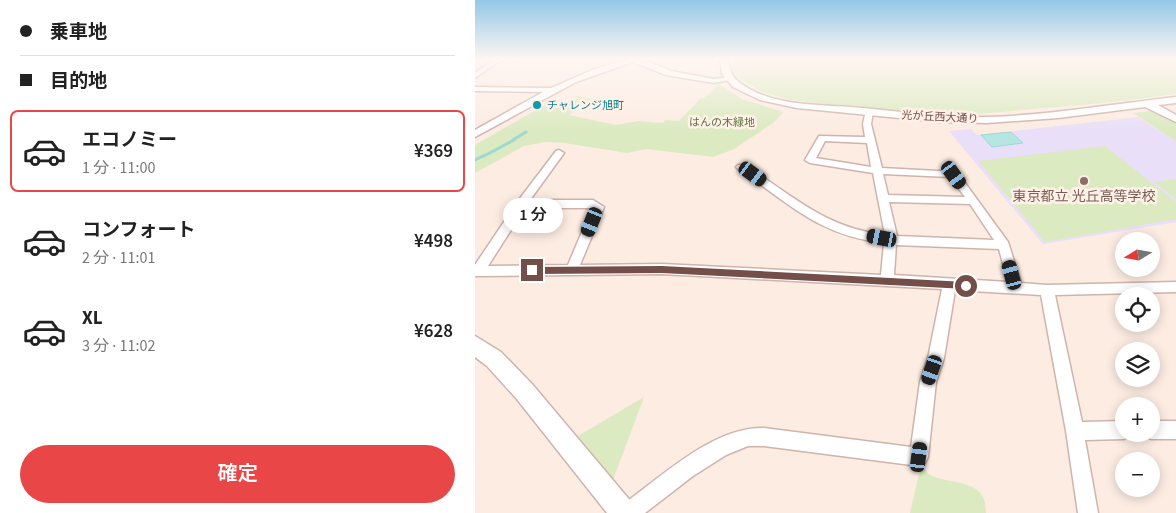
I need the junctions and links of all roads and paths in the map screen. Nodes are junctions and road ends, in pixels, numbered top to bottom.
1 (568, 83) edge
2 (734, 83) edge
3 (476, 90) edge
4 (554, 90) junction
5 (1176, 100) edge
6 (1148, 104) junction
7 (869, 112) junction
8 (1176, 119) edge
9 (475, 134) edge
10 (871, 140) junction
11 (559, 153) dead end
12 (741, 167) dead end
13 (878, 171) junction
14 (883, 198) junction
15 (973, 201) junction
16 (522, 204) junction
17 (890, 240) junction
18 (1004, 245) junction
19 (572, 270) junction
20 (477, 271) edge
21 (887, 280) junction
22 (949, 285) junction
23 (1176, 287) edge
24 (1016, 288) junction
25 (1047, 290) junction
26 (475, 345) edge
27 (1115, 430) edge
28 (1160, 430) edge
29 (1176, 430) edge
30 (1075, 431) junction
31 (624, 513) edge
32 (628, 513) edge
33 (1088, 513) edge

1 - 4 street
2 - 7 street, 光が丘西大通り
3 - 4 street
4 - 9 street
5 - 6 street, 光が丘西大通り
6 - 7 street, 光が丘西大通り
6 - 8 street
7 - 10 street
10 - 13 street
10 - 13 street
11 - 16 street
12 - 17 street
13 - 14 street
13 - 15 street
14 - 15 street
14 - 17 street
15 - 18 street
16 - 19 street
16 - 20 street
17 - 18 street
17 - 21 street
18 - 24 street
19 - 20 street
19 - 21 street
21 - 22 street
22 - 24 street
22 - 32 street
23 - 25 street
24 - 25 street
25 - 30 street
26 - 31 street
27 - 30 street
28 - 29 street
30 - 33 street

